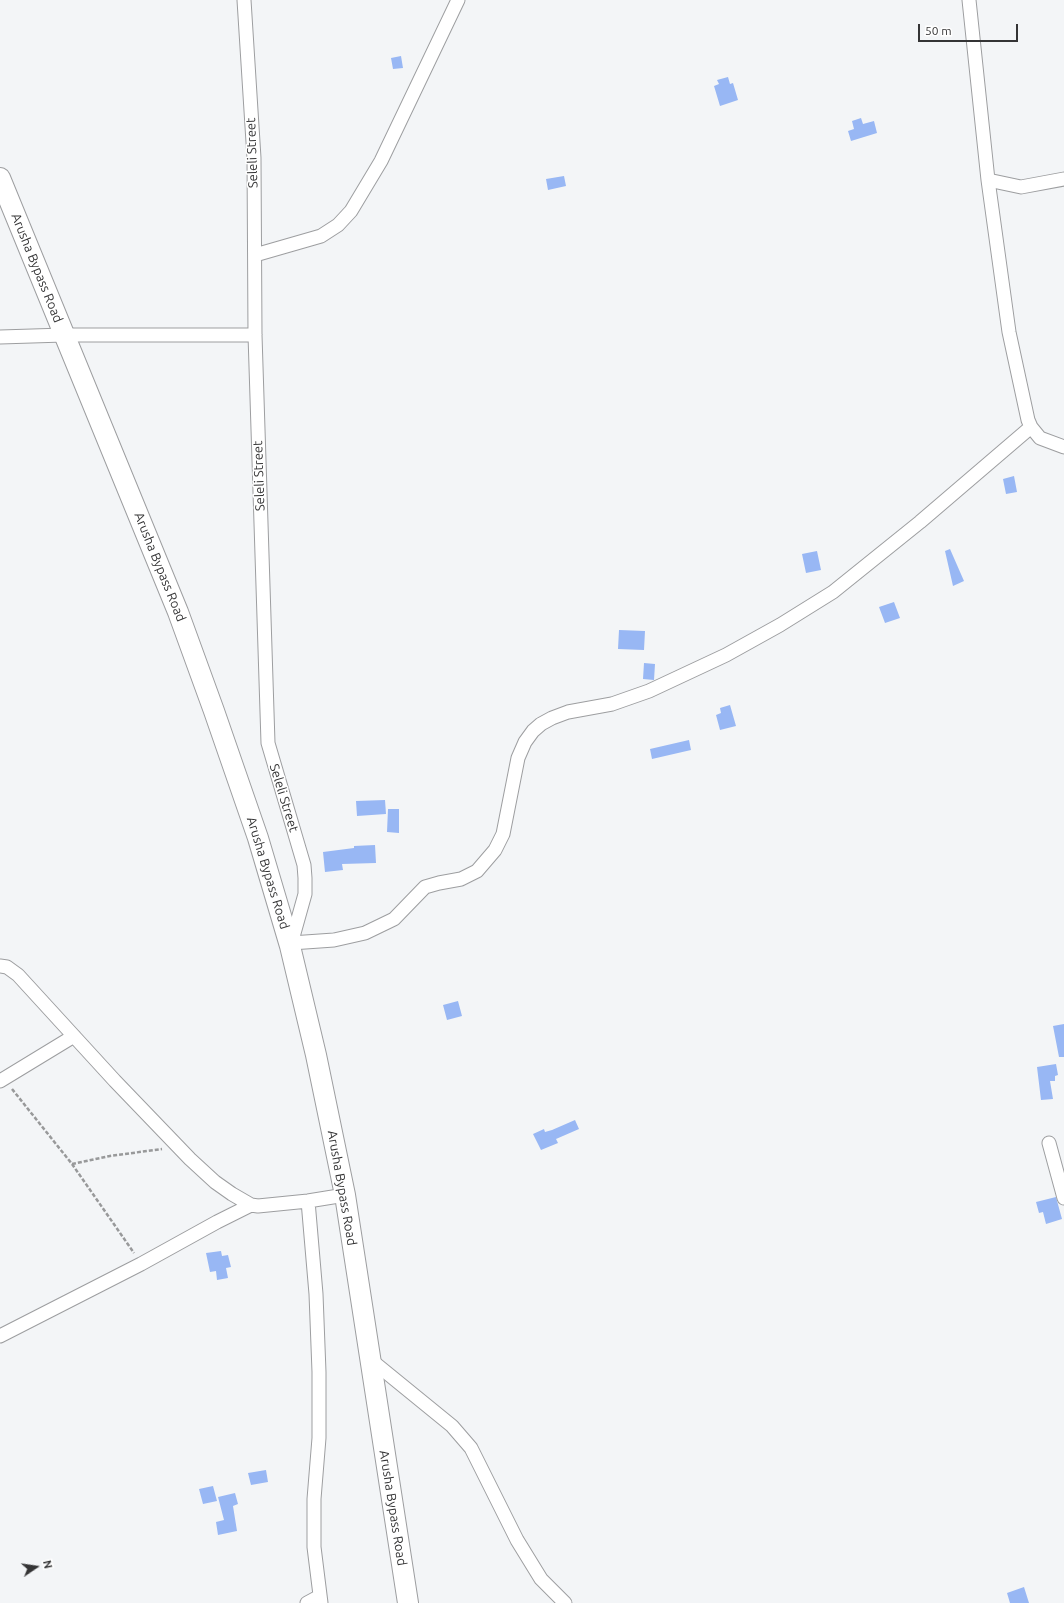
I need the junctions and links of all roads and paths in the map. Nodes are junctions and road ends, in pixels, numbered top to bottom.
1 (244, 0) edge
2 (458, 0) edge
3 (969, 0) edge
4 (0, 178) edge
5 (1064, 179) edge
6 (988, 180) junction
7 (255, 255) junction
8 (64, 335) junction
9 (255, 335) junction
10 (0, 337) edge
11 (1031, 427) junction
12 (1064, 447) edge
13 (291, 945) junction
14 (0, 966) edge
15 (74, 1036) junction
16 (2, 1080) edge
17 (1050, 1144) dead end
18 (178, 1147) junction
19 (72, 1164) junction
20 (345, 1195) junction
21 (1064, 1198) edge
22 (308, 1201) junction
23 (251, 1205) junction
24 (141, 1264) junction
25 (1, 1333) edge
26 (371, 1360) junction
27 (320, 1599) edge
28 (307, 1603) edge
29 (408, 1603) edge
30 (565, 1603) edge

1 - 7 street, Seleli Street
2 - 7 street
3 - 6 street
4 - 8 main road, Arusha Bypass Road
5 - 6 street
6 - 11 street
7 - 9 street, Seleli Street
8 - 9 street
8 - 10 street
8 - 13 main road, Arusha Bypass Road
9 - 13 street, Seleli Street
11 - 12 street
11 - 13 street
13 - 20 main road, Arusha Bypass Road
14 - 15 street
15 - 16 street
15 - 18 street
16 - 19 path
17 - 21 street
18 - 19 path
18 - 23 street
19 - 24 path
20 - 22 street
20 - 26 main road, Arusha Bypass Road
22 - 23 street
22 - 27 street
23 - 24 street
24 - 25 street
26 - 29 main road, Arusha Bypass Road
26 - 30 street
27 - 28 street

